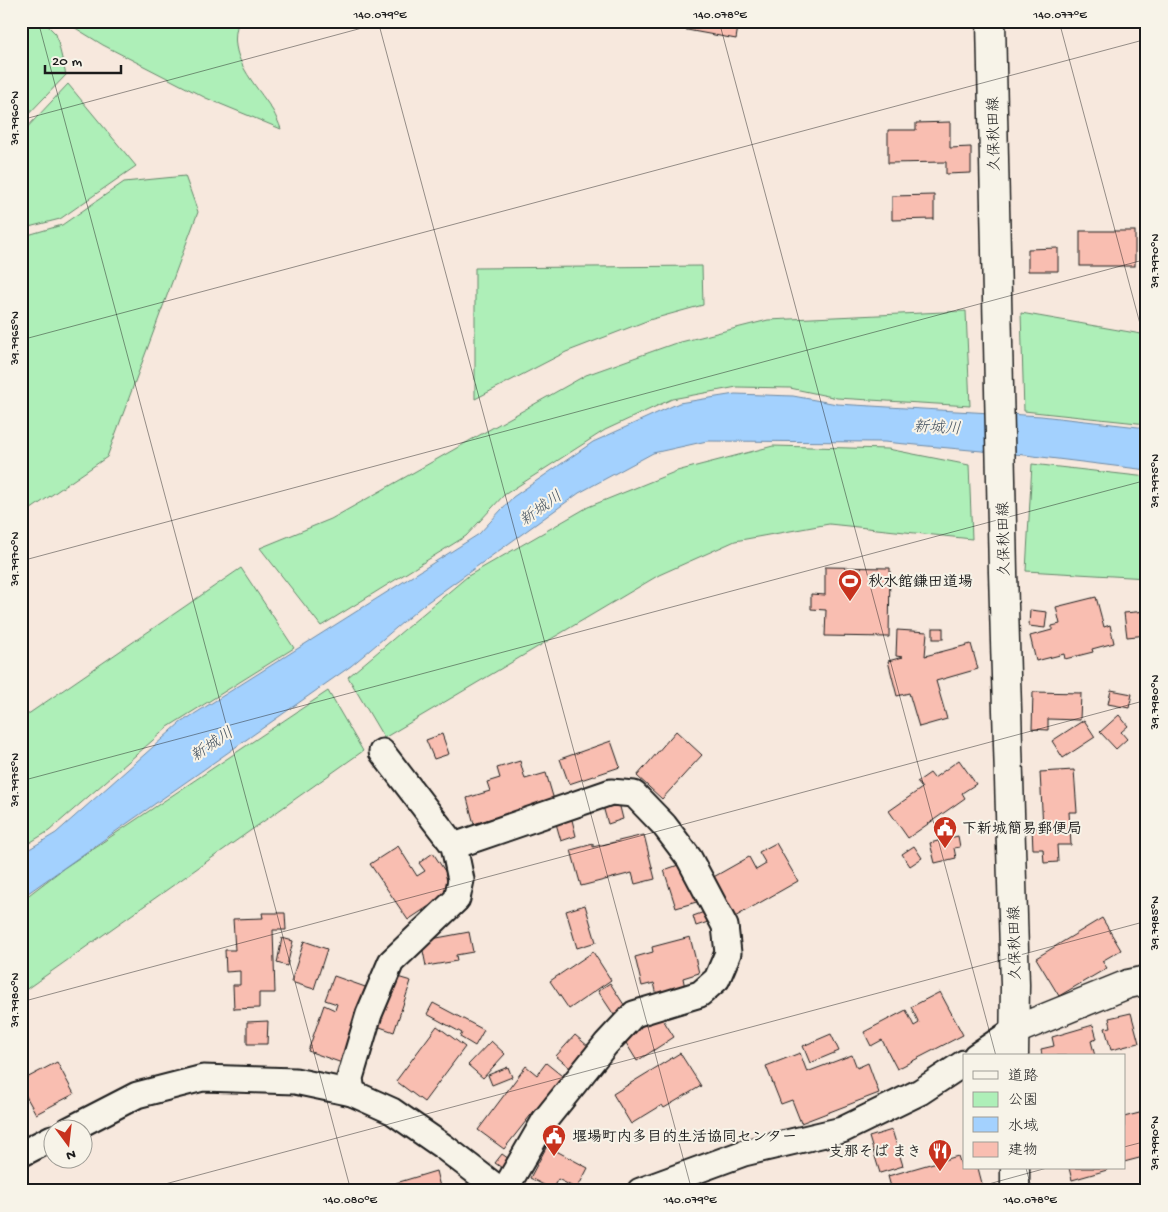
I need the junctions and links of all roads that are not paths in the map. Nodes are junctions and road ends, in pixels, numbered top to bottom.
1 (991, 21) edge
2 (382, 752) dead end
3 (454, 846) junction
4 (1147, 980) edge
5 (1014, 1043) edge
6 (982, 1054) edge
7 (963, 1064) edge
8 (352, 1093) junction
9 (88, 1120) edge
10 (42, 1143) edge
11 (21, 1154) edge
12 (1015, 1170) edge
13 (503, 1191) edge
14 (640, 1191) edge
15 (1015, 1191) edge

1 - 5 main road, 久保秋田線
2 - 3 street
3 - 8 street
3 - 13 street
4 - 5 main road
5 - 6 street
7 - 14 street
8 - 9 street
8 - 13 street
10 - 11 street
12 - 15 main road

